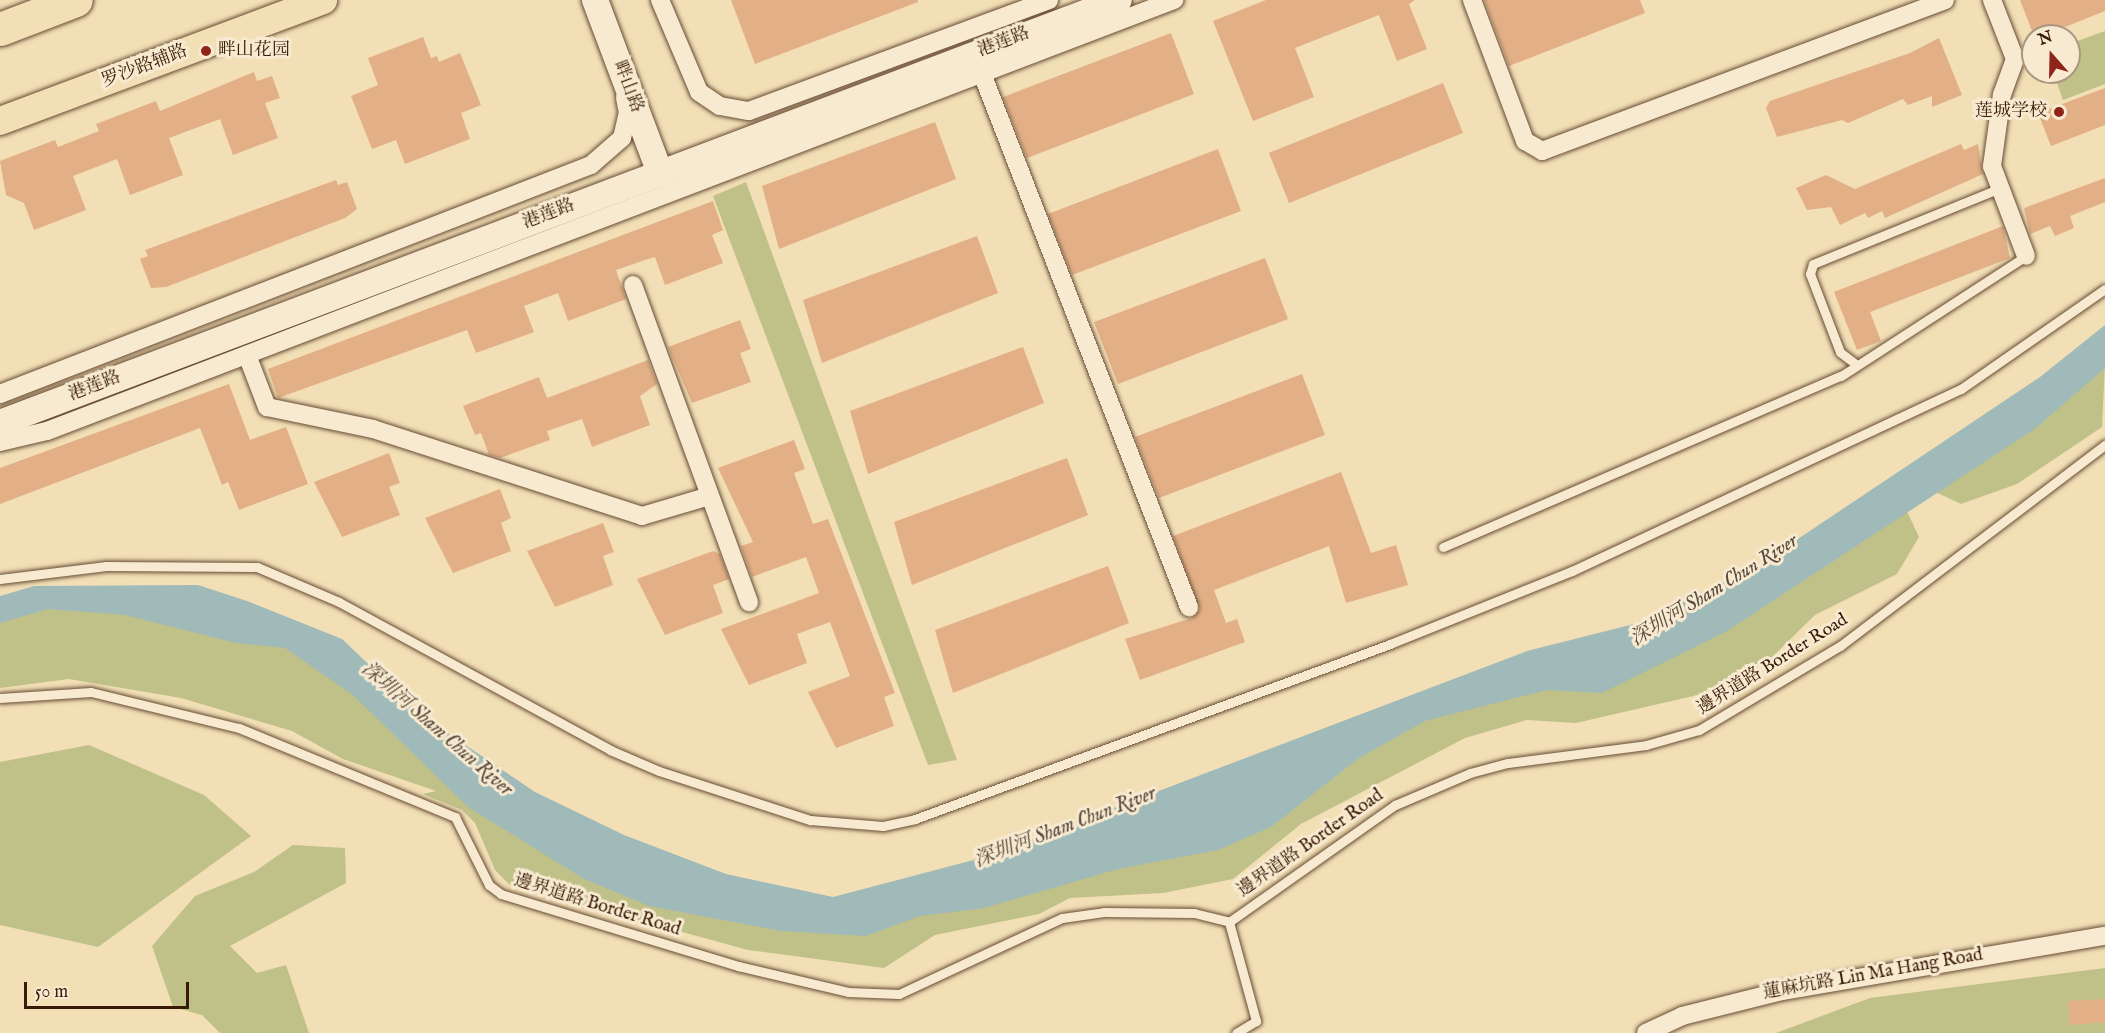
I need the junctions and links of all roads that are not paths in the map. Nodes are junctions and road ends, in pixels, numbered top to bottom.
1 (76, 0) edge
2 (323, 0) edge
3 (588, 0) edge
4 (595, 0) edge
5 (660, 0) edge
6 (1049, 0) edge
7 (1174, 0) edge
8 (1472, 0) edge
9 (1946, 0) edge
10 (1992, 0) edge
11 (1108, 4) edge
12 (0, 29) edge
13 (983, 76) junction
14 (0, 121) edge
15 (660, 173) junction
16 (2000, 188) junction
17 (2026, 256) joint
18 (633, 285) dead end
19 (2105, 289) edge
20 (247, 355) junction
21 (1857, 365) junction
22 (0, 394) edge
23 (0, 423) edge
24 (0, 442) edge
25 (2105, 445) edge
26 (709, 496) junction
27 (1443, 547) dead end
28 (0, 579) edge
29 (749, 602) dead end
30 (1189, 607) dead end
31 (0, 698) edge
32 (1229, 921) junction
33 (2105, 936) edge
34 (1236, 1033) edge
35 (1646, 1033) edge

1 - 12 highway
2 - 14 main road, 罗沙路辅路
3 - 22 street
4 - 15 street, 畔山路
5 - 6 street
7 - 13 street
8 - 9 street
10 - 16 street
11 - 15 street, 港莲路
13 - 20 street
13 - 30 street
15 - 23 street, 港莲路
16 - 17 street
16 - 21 lane
17 - 21 lane
18 - 26 street
19 - 28 lane
20 - 24 street
20 - 26 street
21 - 27 lane
25 - 32 lane, 邊界道路 Border Road
26 - 29 street
31 - 32 lane, 邊界道路 Border Road
32 - 34 lane, 邊界道路 Border Road
33 - 35 street, 蓮麻坑路 Lin Ma Hang Road

